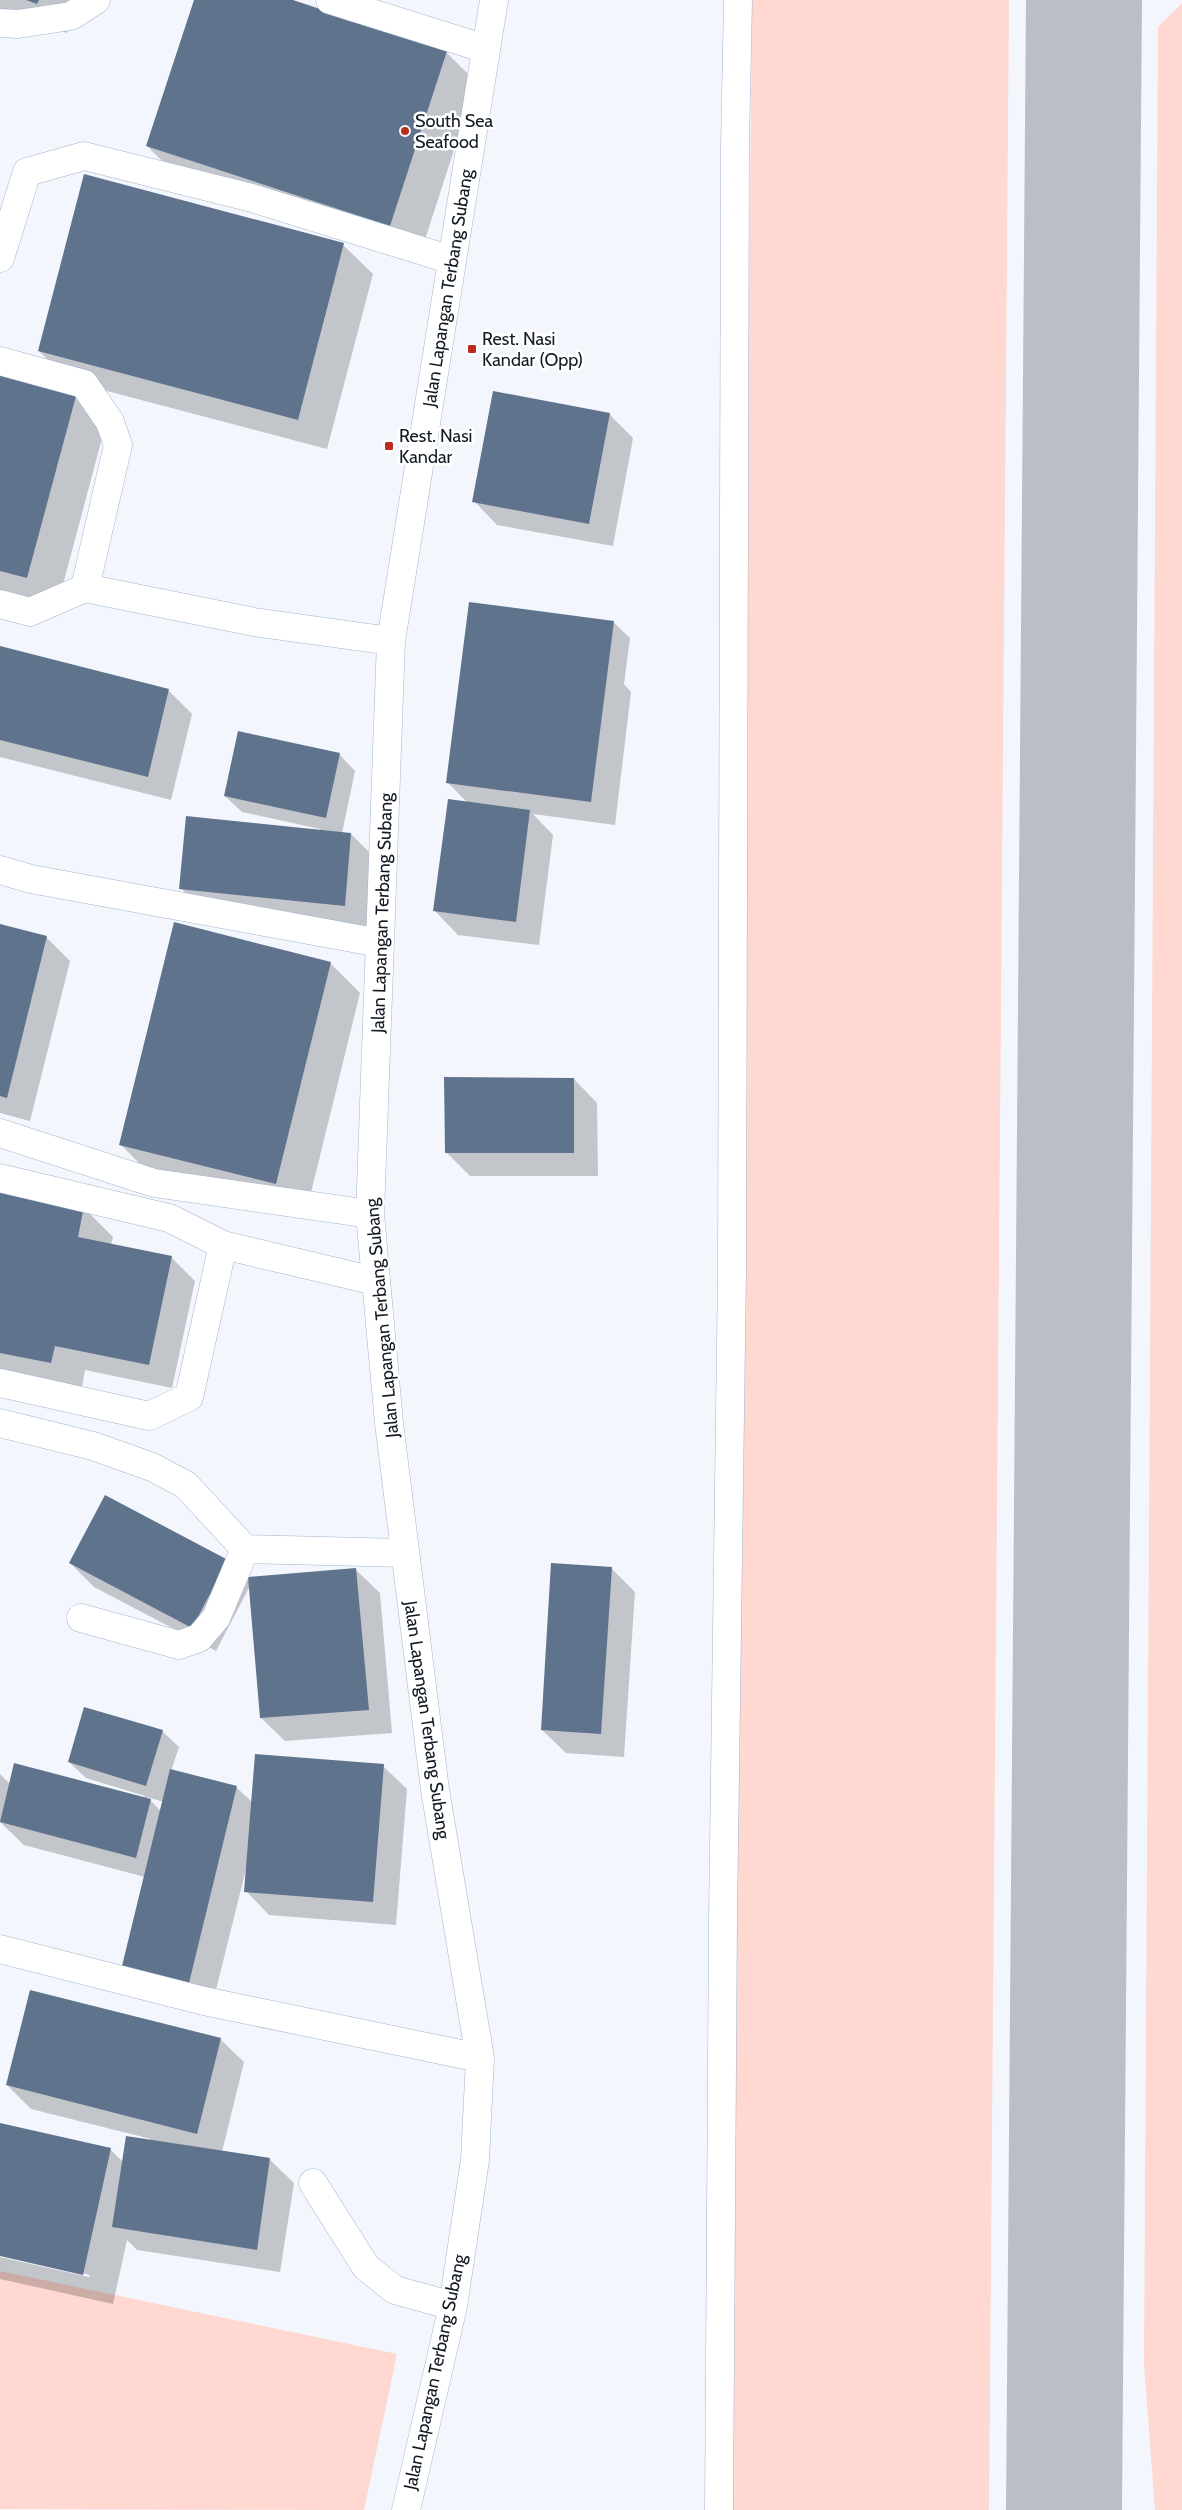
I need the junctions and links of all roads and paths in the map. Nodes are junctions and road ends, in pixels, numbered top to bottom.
1 (96, 0) edge
2 (330, 0) edge
3 (494, 0) edge
4 (738, 0) edge
5 (0, 23) edge
6 (486, 49) junction
7 (0, 258) edge
8 (452, 260) junction
9 (0, 361) edge
10 (85, 588) junction
11 (0, 604) edge
12 (391, 641) junction
13 (0, 870) edge
14 (380, 943) junction
15 (0, 1133) edge
16 (0, 1178) edge
17 (370, 1214) junction
18 (223, 1245) junction
19 (375, 1281) junction
20 (0, 1383) edge
21 (0, 1423) edge
22 (245, 1549) junction
23 (405, 1553) junction
24 (81, 1618) dead end
25 (0, 1950) edge
26 (480, 2058) junction
27 (313, 2183) dead end
28 (452, 2306) junction
29 (406, 2510) edge
30 (719, 2510) edge

1 - 5 street
2 - 6 street
3 - 6 street, Jalan Lapangan Terbang Subang
4 - 30 street
6 - 8 street, Jalan Lapangan Terbang Subang
7 - 8 street
8 - 12 street, Jalan Lapangan Terbang Subang
9 - 10 street
10 - 11 street
10 - 12 street
12 - 14 street, Jalan Lapangan Terbang Subang
13 - 14 street
14 - 17 street, Jalan Lapangan Terbang Subang
15 - 17 street
16 - 18 street
17 - 19 street, Jalan Lapangan Terbang Subang
18 - 19 street
18 - 20 street
19 - 23 street, Jalan Lapangan Terbang Subang
21 - 22 street
22 - 23 street
22 - 24 street
23 - 26 street, Jalan Lapangan Terbang Subang
25 - 26 street
26 - 28 street, Jalan Lapangan Terbang Subang
27 - 28 street
28 - 29 street, Jalan Lapangan Terbang Subang

